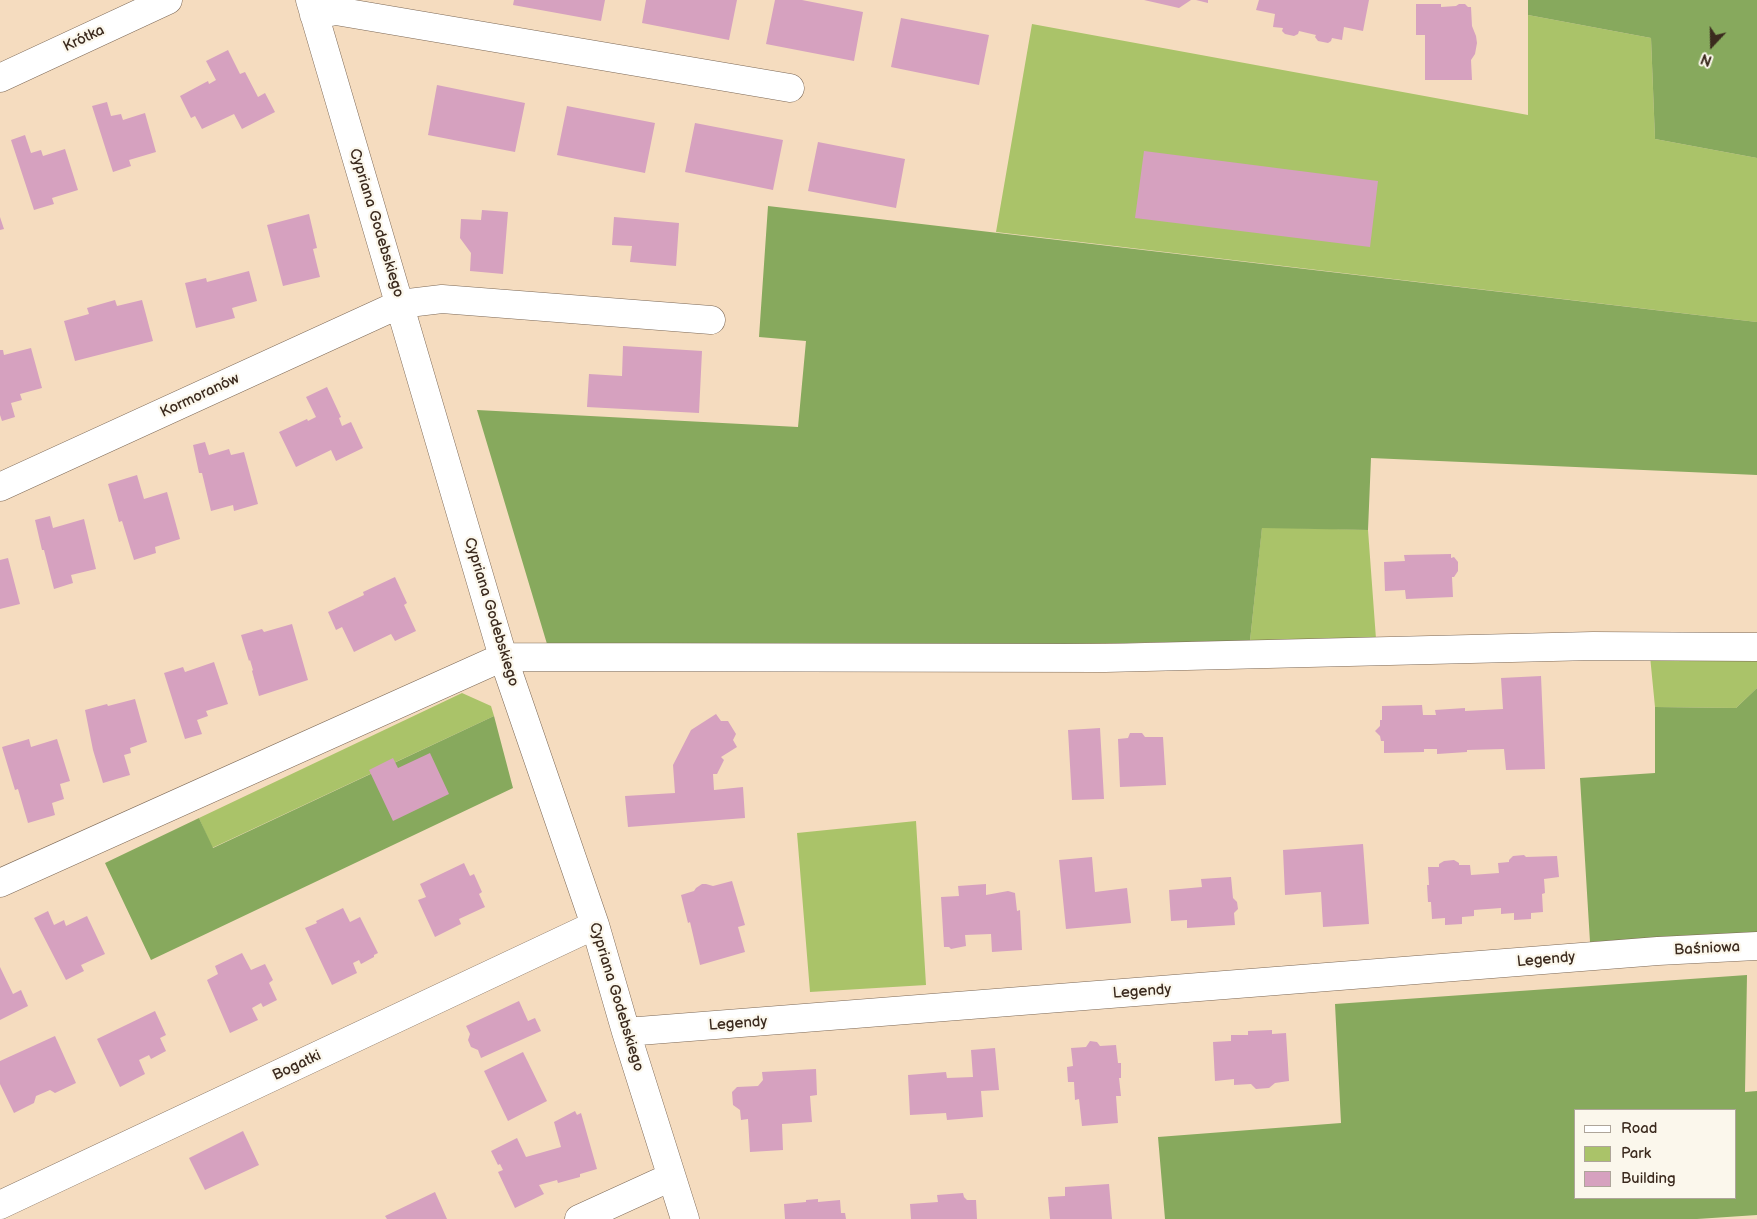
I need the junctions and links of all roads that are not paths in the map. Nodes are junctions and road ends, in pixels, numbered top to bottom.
1 (168, 0) edge
2 (312, 7) edge
3 (0, 78) edge
4 (790, 88) dead end
5 (400, 304) junction
6 (711, 320) dead end
7 (0, 488) edge
8 (1757, 646) edge
9 (503, 657) junction
10 (0, 883) edge
11 (594, 925) junction
12 (1757, 946) edge
13 (1658, 952) joint
14 (626, 1032) junction
15 (671, 1177) junction
16 (0, 1205) edge
17 (579, 1219) edge
18 (685, 1219) edge

1 - 3 street, Krótka
2 - 4 street
2 - 5 street, Cypriana Godebskiego
5 - 6 street, Kormoranów
5 - 7 street, Kormoranów
5 - 9 street, Cypriana Godebskiego
8 - 9 street
9 - 10 street
9 - 11 street, Cypriana Godebskiego
11 - 14 street, Cypriana Godebskiego
11 - 16 street, Bogatki
12 - 13 street, Baśniowa
13 - 14 street, Legendy
14 - 15 street, Cypriana Godebskiego
15 - 17 street
15 - 18 street, Cypriana Godebskiego

